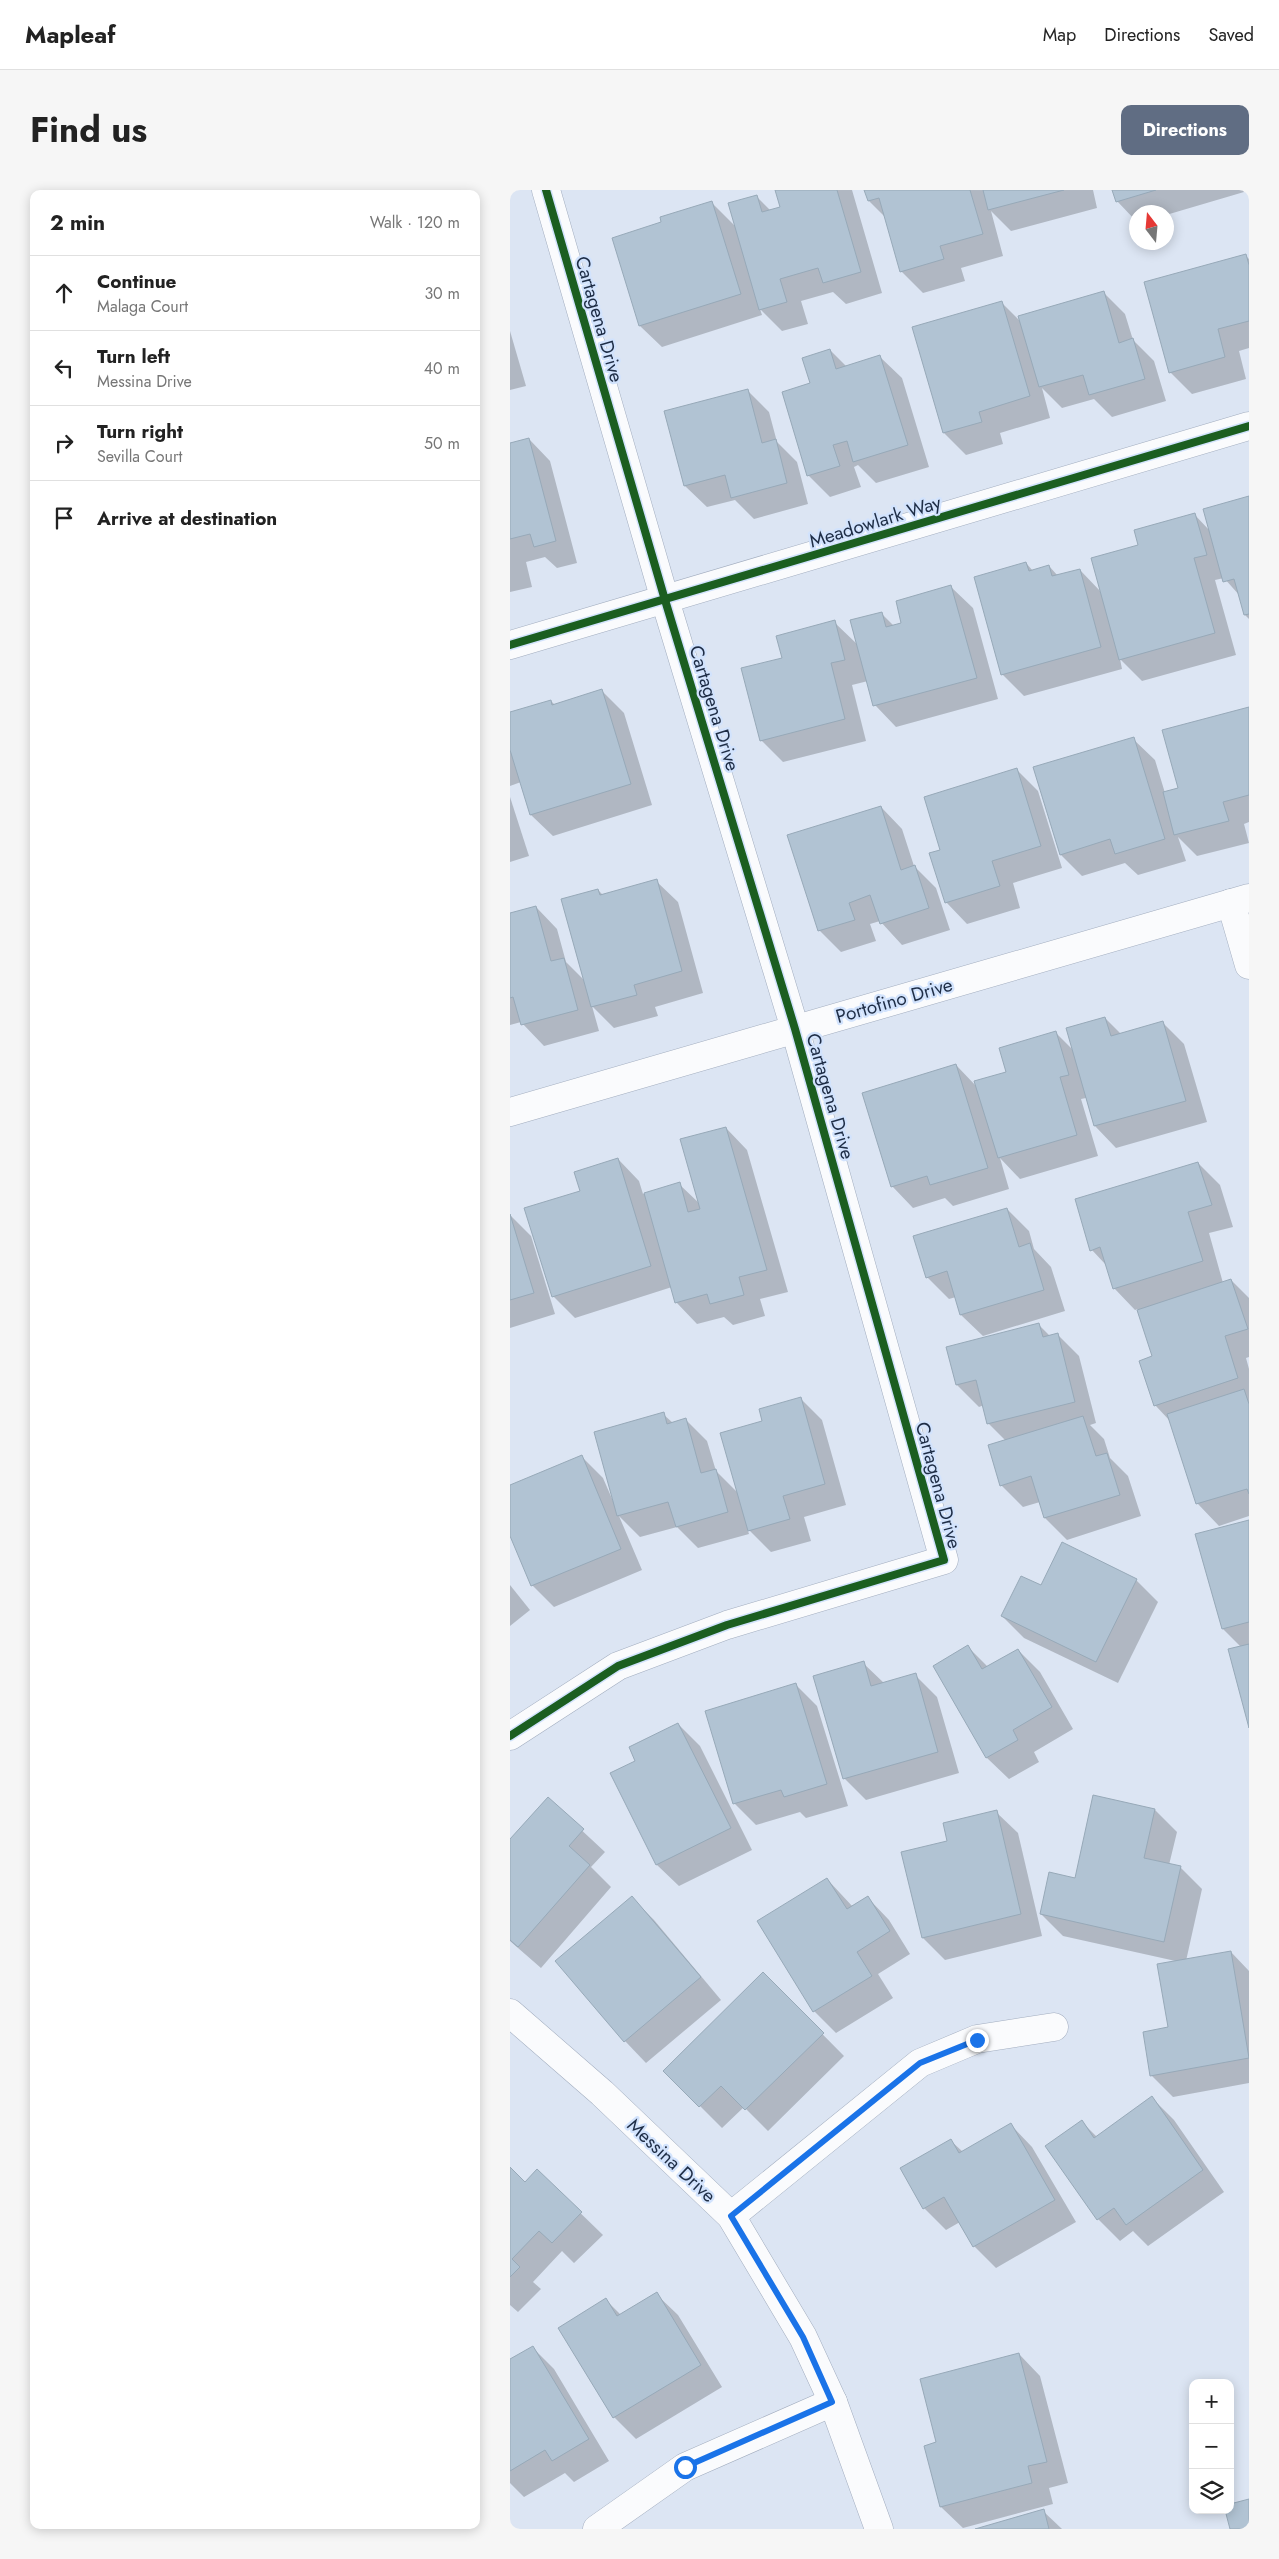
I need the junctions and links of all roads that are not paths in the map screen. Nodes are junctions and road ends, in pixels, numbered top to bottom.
1 (546, 190) edge
2 (1249, 426) edge
3 (665, 600) junction
4 (510, 645) edge
5 (1240, 900) edge
6 (1249, 965) edge
7 (795, 1029) junction
8 (510, 1112) edge
9 (510, 1736) edge
10 (510, 2013) edge
11 (1054, 2027) dead end
12 (731, 2216) junction
13 (832, 2402) junction
14 (597, 2529) edge
15 (879, 2529) edge

1 - 3 street, Cartagena Drive
2 - 3 street, Meadowlark Way
3 - 4 street, Meadowlark Way
3 - 7 street, Cartagena Drive
5 - 6 street
5 - 7 street, Portofino Drive
7 - 8 street, Portofino Drive
7 - 9 street, Cartagena Drive
10 - 12 street, Messina Drive
11 - 12 street
12 - 13 street, Messina Drive
13 - 14 street
13 - 15 street, Messina Drive

